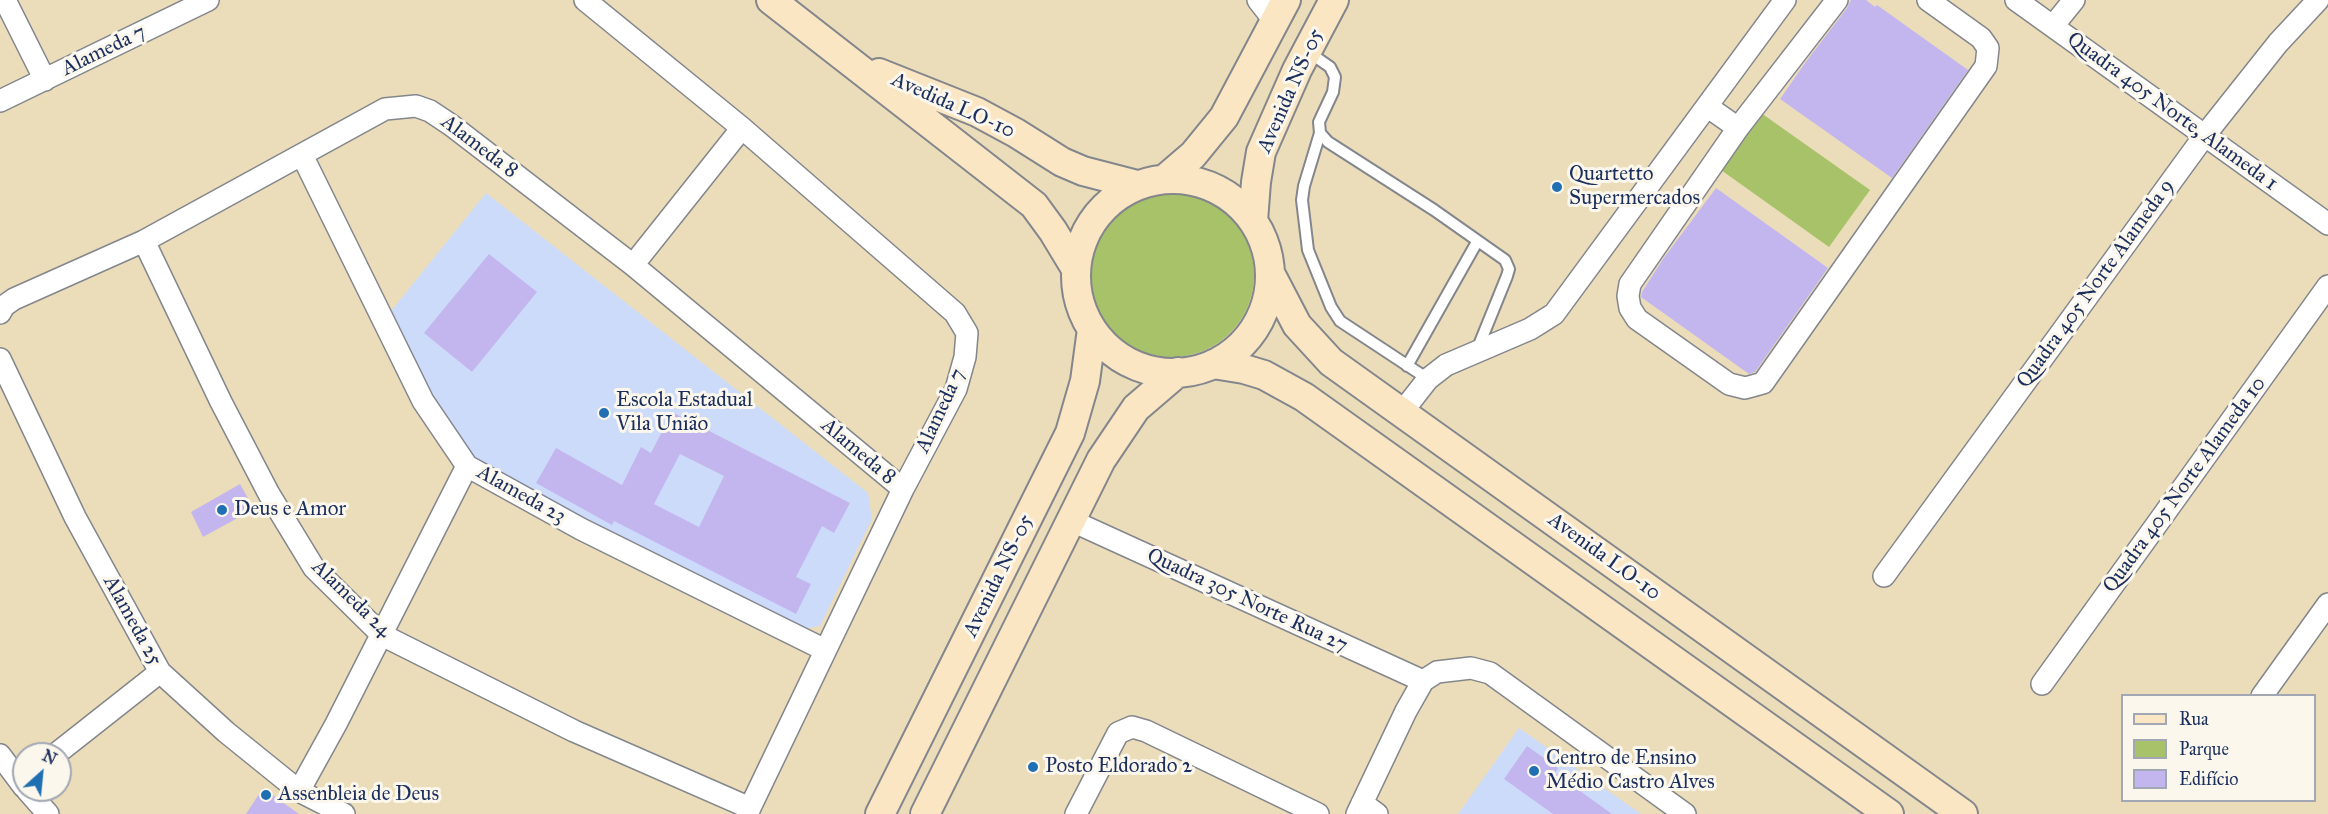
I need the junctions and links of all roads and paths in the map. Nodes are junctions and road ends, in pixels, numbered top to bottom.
1 (5, 0) edge
2 (207, 0) edge
3 (585, 0) edge
4 (771, 0) edge
5 (1334, 0) edge
6 (1785, 0) edge
7 (1837, 0) edge
8 (1928, 0) edge
9 (2016, 0) edge
10 (2074, 0) edge
11 (2318, 0) edge
12 (1273, 7) edge
13 (2053, 26) junction
14 (836, 51) junction
15 (1307, 51) junction
16 (45, 80) junction
17 (0, 101) edge
18 (1708, 107) junction
19 (742, 128) junction
20 (1738, 128) junction
21 (1320, 133) junction
22 (2205, 135) junction
23 (302, 155) junction
24 (1165, 179) junction
25 (1137, 185) junction
26 (1253, 221) junction
27 (2328, 224) edge
28 (144, 241) junction
29 (1477, 242) junction
30 (633, 265) junction
31 (1076, 269) junction
32 (1270, 275) junction
33 (2328, 286) edge
34 (0, 312) edge
35 (1092, 329) junction
36 (1476, 353) junction
37 (0, 359) edge
38 (1213, 364) junction
39 (1407, 366) junction
40 (1178, 372) junction
41 (1428, 380) junction
42 (1402, 412) junction
43 (467, 466) junction
44 (903, 489) junction
45 (1070, 520) junction
46 (1884, 576) dead end
47 (2328, 604) edge
48 (382, 635) junction
49 (825, 650) junction
50 (160, 672) junction
51 (1423, 681) junction
52 (2042, 684) dead end
53 (2263, 694) edge
54 (71, 742) edge
55 (0, 755) edge
56 (12, 770) edge
57 (299, 791) junction
58 (38, 802) edge
59 (1366, 810) edge
60 (748, 811) edge
61 (48, 814) edge
62 (344, 814) edge
63 (880, 814) edge
64 (925, 814) edge
65 (1076, 814) edge
66 (1318, 814) edge
67 (1685, 814) edge
68 (1889, 814) edge
69 (1963, 814) edge

1 - 16 street
2 - 16 street, Alameda 7
3 - 19 street, Alameda 7
4 - 14 street, Avedida LO-10
5 - 15 street, Avenida NS-05
6 - 18 street
7 - 20 street
8 - 20 street
9 - 13 street, Quadra 405 Norte, Alameda 1
10 - 13 street
11 - 22 street, Quadra 405 Norte Alameda 9
12 - 24 street, Avenida NS-05
13 - 22 street, Quadra 405 Norte, Alameda 1
14 - 25 street, Avedida LO-10
14 - 31 street, Avedida LO-10
15 - 21 lane
15 - 26 street, Avenida NS-05
16 - 17 street, Alameda 7
18 - 20 street
18 - 36 street
19 - 30 street
19 - 44 street, Alameda 7
21 - 29 lane
21 - 39 lane
22 - 27 street, Quadra 405 Norte, Alameda 1
22 - 46 street, Quadra 405 Norte Alameda 9
23 - 28 street, Alameda 8
23 - 30 street, Alameda 8
23 - 43 street, Alameda 23
24 - 25 street, Avenida NS-05
24 - 26 street, Avenida NS-05
25 - 31 street, Avenida NS-05
26 - 32 street, Avenida NS-05
28 - 34 street, Alameda 8
28 - 48 street, Alameda 24
29 - 36 lane
29 - 39 lane
30 - 44 street, Alameda 8
31 - 35 street, Avenida NS-05
32 - 38 street, Avenida NS-05
32 - 42 street, Avenida LO-10
33 - 52 street, Quadra 405 Norte Alameda 10
35 - 40 street, Avenida NS-05
35 - 63 street, Avenida NS-05
36 - 41 street
37 - 50 street, Alameda 25
38 - 40 street, Avenida NS-05
38 - 68 street, Avenida LO-10
39 - 41 lane
40 - 45 street, Avenida NS-05
41 - 42 street
42 - 69 street, Avenida LO-10
43 - 48 street
43 - 49 street, Alameda 23
44 - 49 street, Alameda 7
45 - 51 street, Quadra 305 Norte Rua 27
45 - 64 street, Avenida NS-05
47 - 53 street
48 - 57 street
48 - 60 street, Alameda 24
49 - 60 street, Alameda 7
50 - 54 street
50 - 57 street, Alameda 25
51 - 59 street
51 - 67 street
55 - 56 street
57 - 62 street, Alameda 25
58 - 61 street
65 - 66 street

